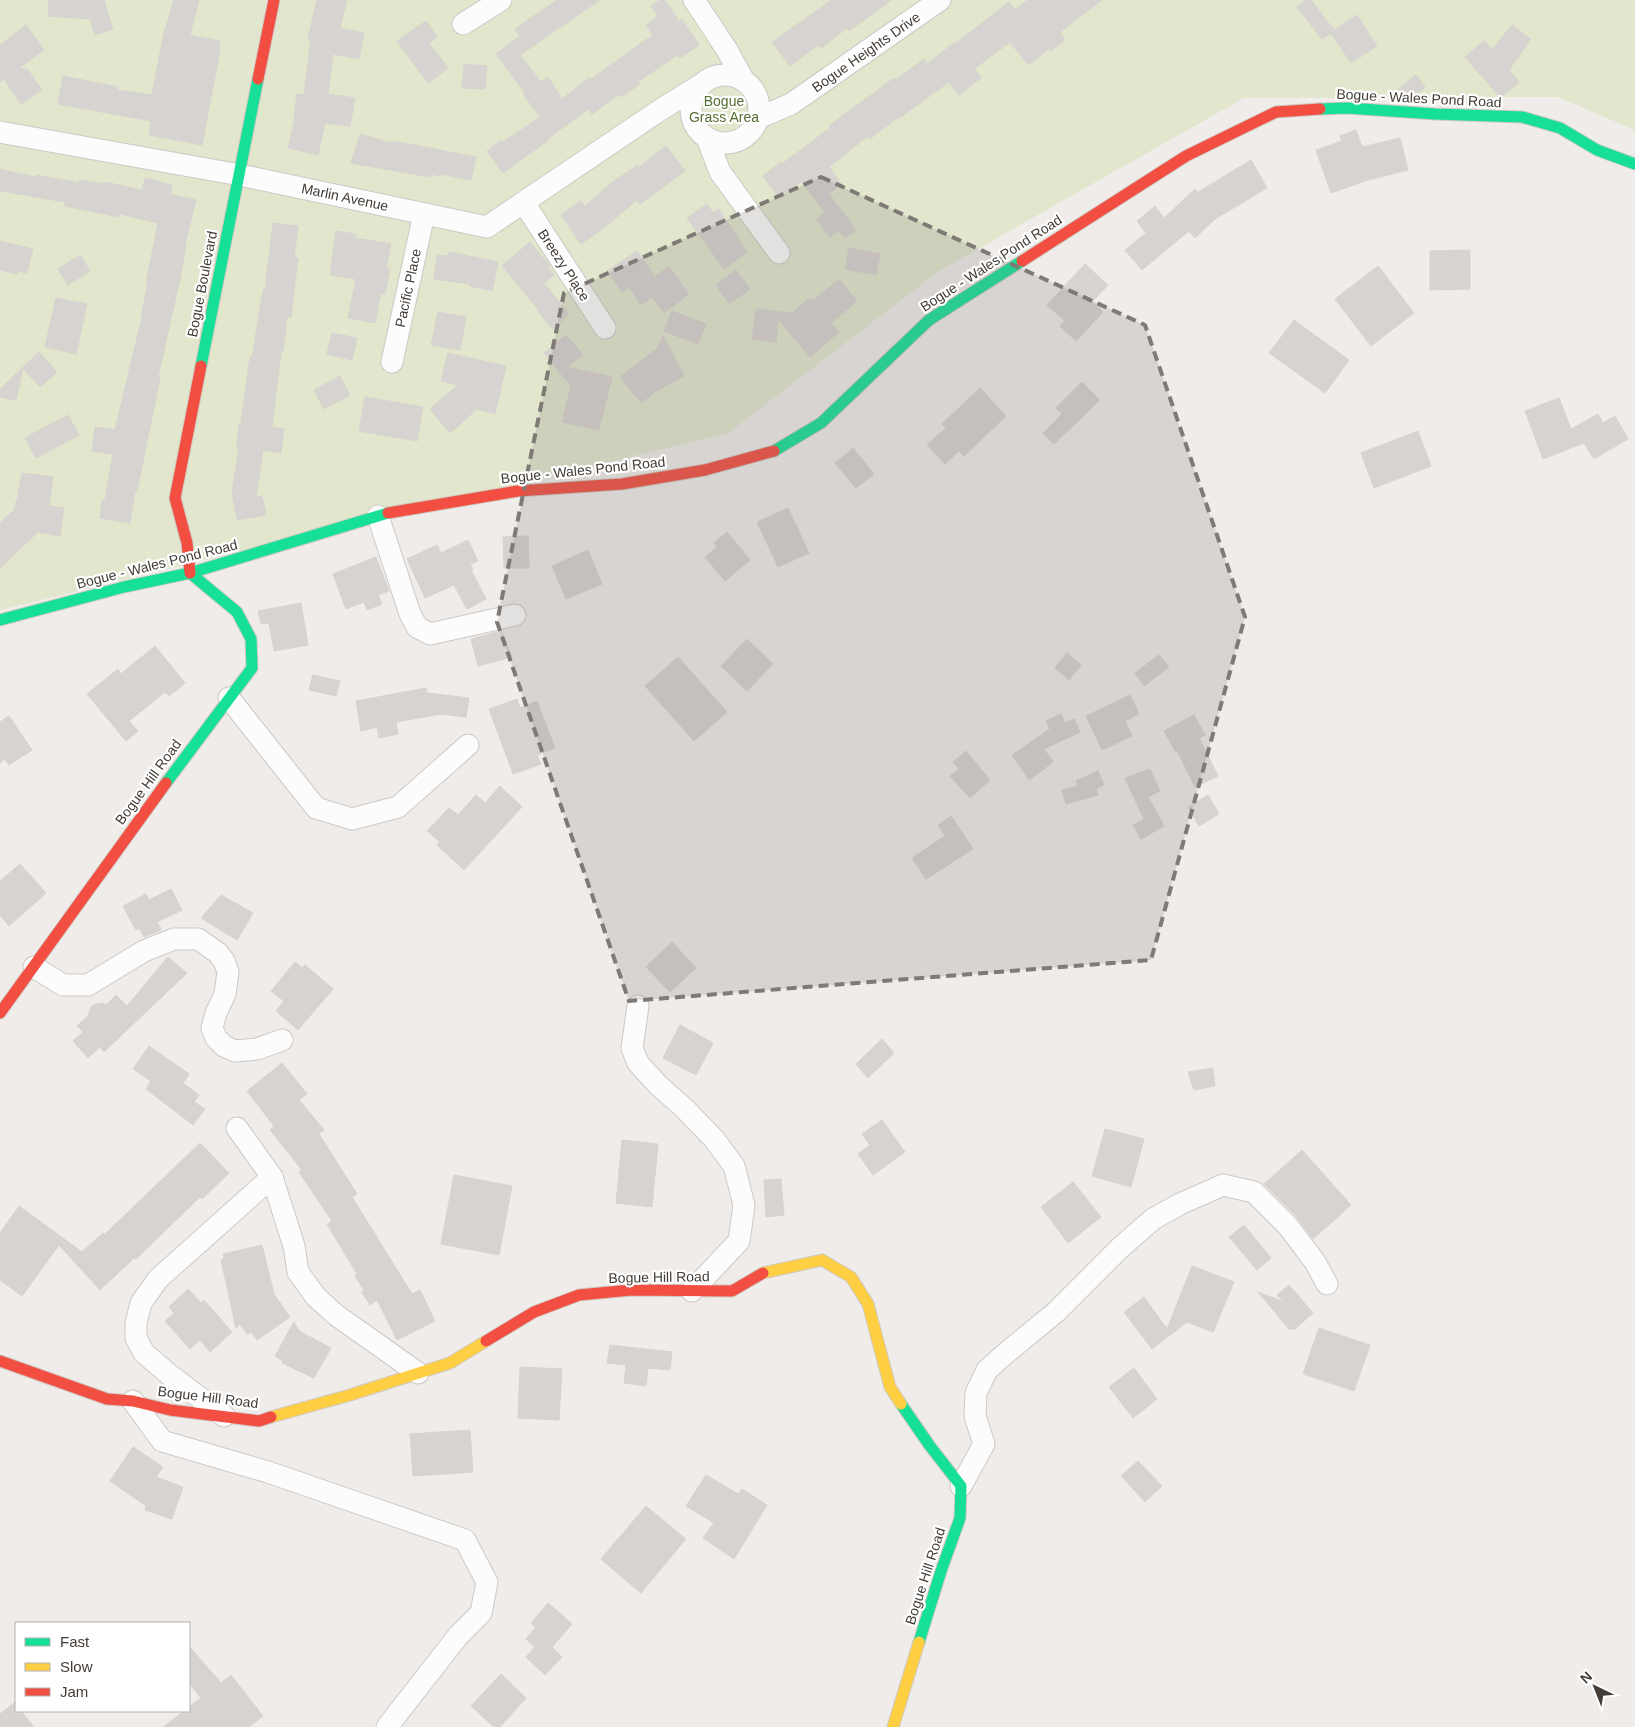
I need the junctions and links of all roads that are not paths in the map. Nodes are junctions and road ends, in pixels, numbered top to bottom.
1 (274, 0) edge
2 (501, 0) edge
3 (694, 0) edge
4 (940, 0) edge
5 (463, 24) dead end
6 (727, 50) junction
7 (708, 81) junction
8 (747, 84) junction
9 (791, 104) junction
10 (657, 112) junction
11 (758, 118) junction
12 (692, 120) junction
13 (0, 132) edge
14 (707, 138) junction
15 (730, 142) junction
16 (1635, 164) edge
17 (720, 172) junction
18 (240, 175) junction
19 (524, 203) junction
20 (424, 214) junction
21 (779, 253) dead end
22 (605, 328) dead end
23 (392, 362) dead end
24 (378, 516) junction
25 (190, 573) junction
26 (515, 614) dead end
27 (0, 620) edge
28 (229, 698) junction
29 (468, 745) dead end
30 (34, 967) junction
31 (638, 1006) dead end
32 (0, 1013) edge
33 (282, 1040) dead end
34 (237, 1128) dead end
35 (272, 1177) junction
36 (1327, 1284) dead end
37 (692, 1291) junction
38 (0, 1361) edge
39 (418, 1373) junction
40 (133, 1401) junction
41 (224, 1416) junction
42 (961, 1486) junction
43 (387, 1727) edge
44 (893, 1727) edge

1 - 18 street, Bogue Boulevard
2 - 5 street
3 - 6 street
4 - 9 street, Bogue Heights Drive
6 - 7 street
6 - 8 street
7 - 8 street
7 - 10 street, Marlin Avenue
7 - 12 street
8 - 9 street
8 - 11 street
9 - 11 street, Bogue Heights Drive
10 - 12 street
10 - 19 street, Marlin Avenue
11 - 15 street
12 - 14 street
13 - 18 street, Marlin Avenue
14 - 15 street
14 - 17 street
15 - 17 street
16 - 24 street, Bogue - Wales Pond Road
17 - 21 street
18 - 20 street, Marlin Avenue
18 - 25 street, Bogue Boulevard
19 - 20 street, Marlin Avenue
19 - 22 street, Breezy Place
20 - 23 street, Pacific Place
24 - 25 street, Bogue - Wales Pond Road
24 - 26 street
25 - 27 street, Bogue - Wales Pond Road
25 - 28 street, Bogue Hill Road
28 - 29 street
28 - 30 street, Bogue Hill Road
30 - 32 street, Bogue Hill Road
30 - 33 street
31 - 37 street
34 - 35 street
35 - 39 street
35 - 41 street
36 - 42 street
37 - 39 street, Bogue Hill Road
37 - 42 street, Bogue Hill Road
38 - 40 street, Bogue Hill Road
39 - 41 street, Bogue Hill Road
40 - 41 street, Bogue Hill Road
40 - 43 street
42 - 44 street, Bogue Hill Road

